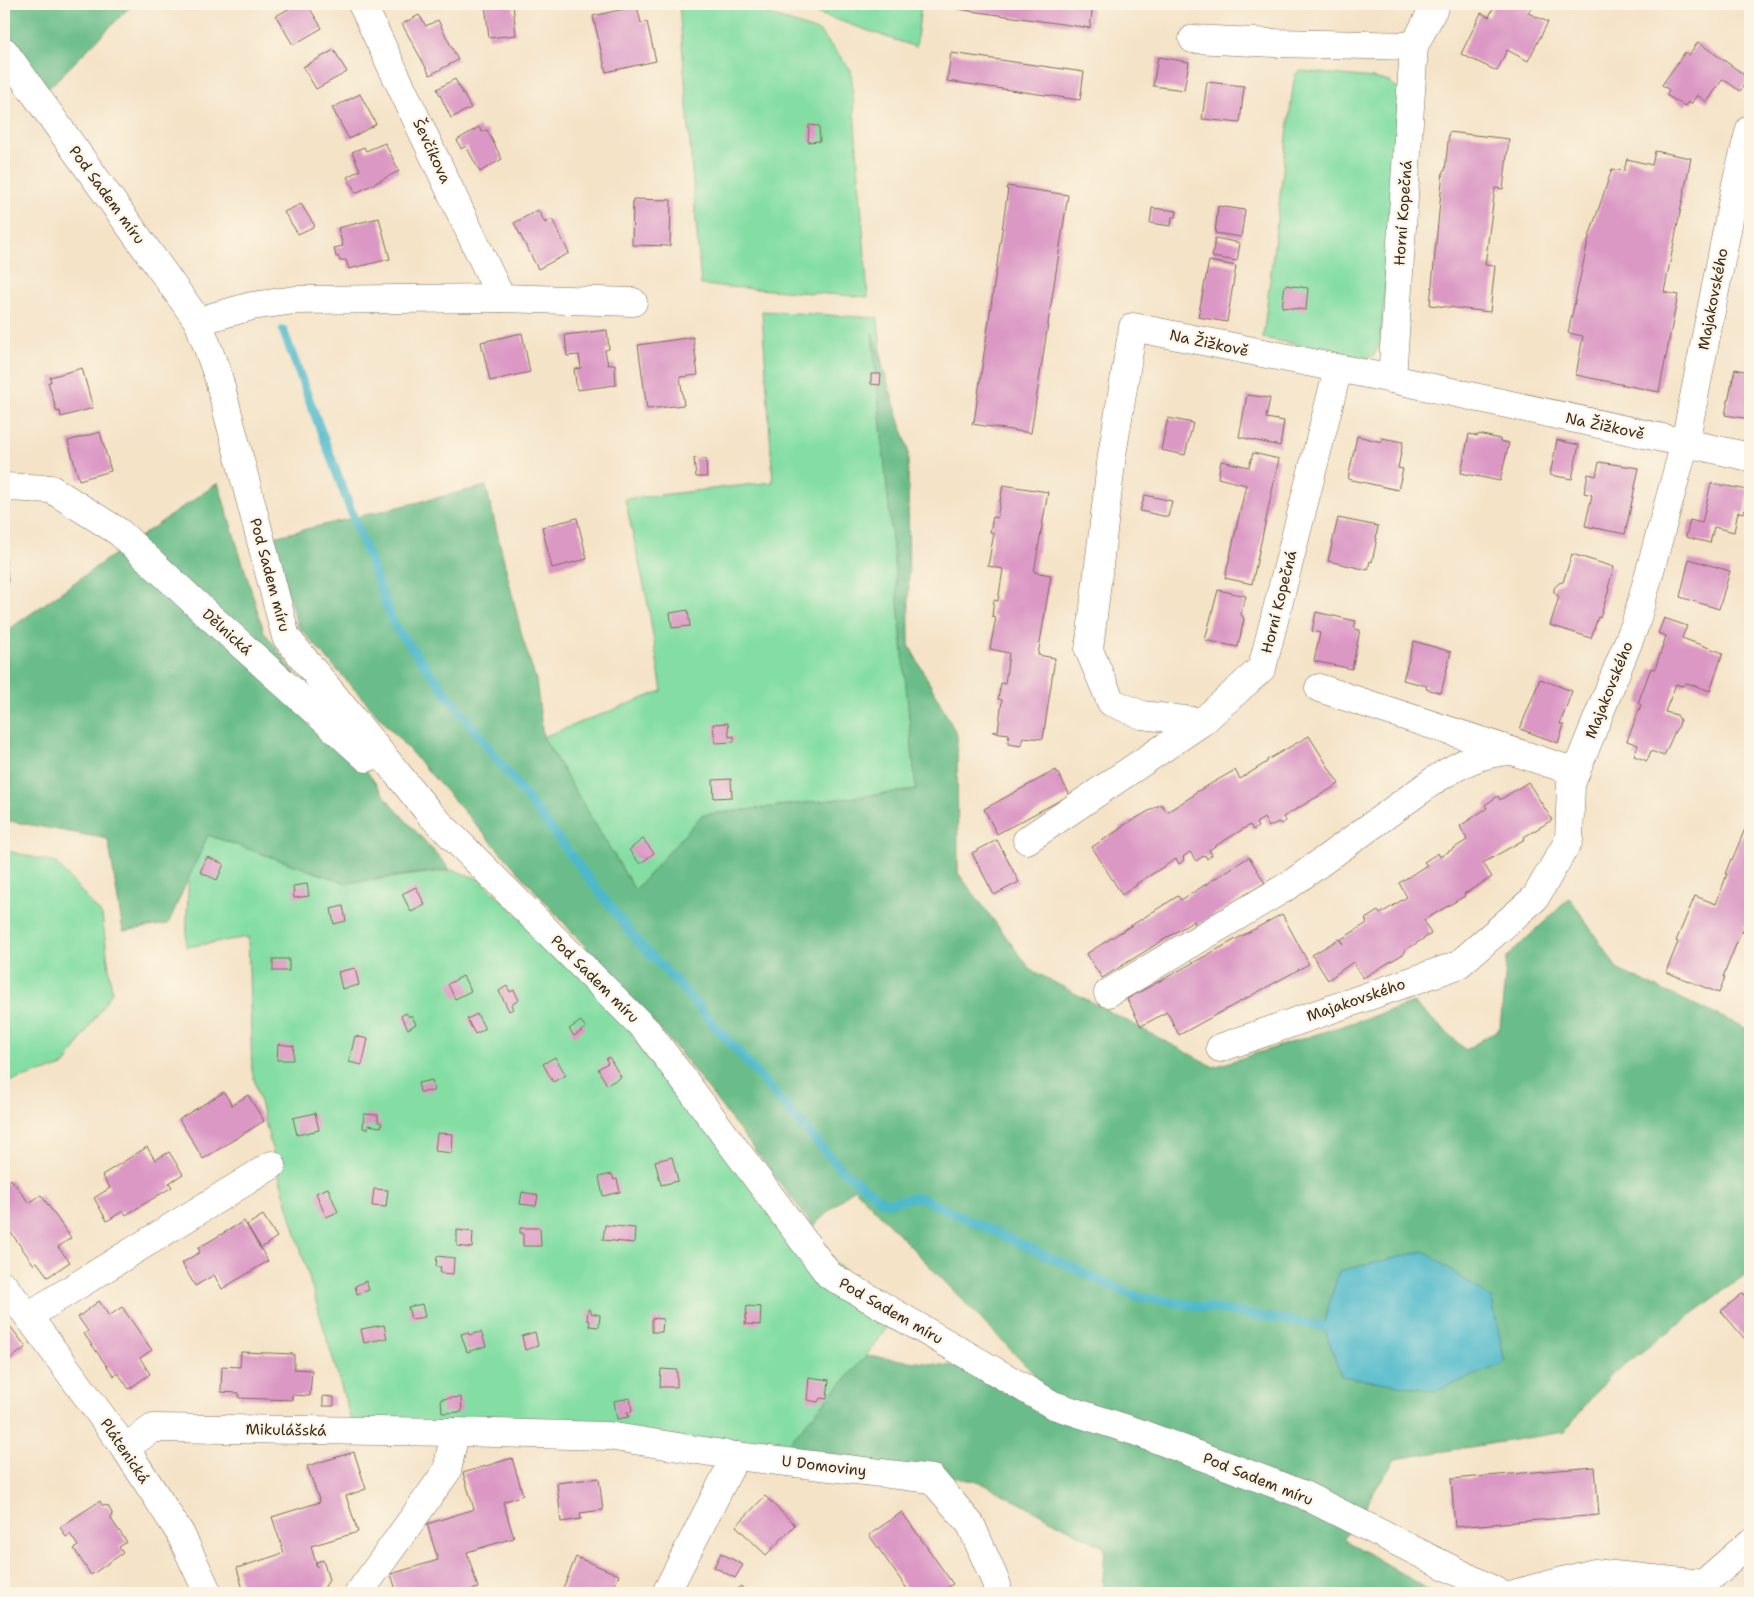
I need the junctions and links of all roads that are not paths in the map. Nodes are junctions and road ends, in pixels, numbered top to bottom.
1 (362, 4) edge
2 (1436, 4) edge
3 (1193, 39) dead end
4 (1414, 46) junction
5 (4, 51) edge
6 (1750, 129) edge
7 (501, 298) junction
8 (633, 302) dead end
9 (198, 321) junction
10 (1338, 369) junction
11 (1392, 379) junction
12 (1685, 443) junction
13 (1750, 457) edge
14 (4, 487) edge
15 (1318, 688) dead end
16 (1202, 722) junction
17 (1511, 751) junction
18 (1576, 772) junction
19 (432, 815) junction
20 (1027, 840) dead end
21 (1108, 993) dead end
22 (1220, 1048) dead end
23 (272, 1165) dead end
24 (4, 1286) edge
25 (28, 1316) junction
26 (454, 1432) junction
27 (125, 1448) junction
28 (736, 1456) junction
29 (1750, 1543) edge
30 (1702, 1588) edge
31 (208, 1593) edge
32 (360, 1593) edge
33 (666, 1593) edge
34 (998, 1593) edge
35 (1499, 1593) edge
36 (1518, 1593) edge

1 - 7 street, Ševčíkova
2 - 4 street, Horní Kopečná
3 - 4 street
4 - 11 street, Horní Kopečná
5 - 9 street, Pod Sadem míru
6 - 12 street, Majakovského
7 - 8 street
7 - 9 street
9 - 19 street, Pod Sadem míru
10 - 11 street, Na Žižkově
10 - 16 street, Horní Kopečná
10 - 16 street, Na Žižkově
11 - 12 street, Na Žižkově
12 - 13 street, Na Žižkově
12 - 18 street, Majakovského
14 - 19 street, Dělnická
15 - 17 street
16 - 20 street, Horní Kopečná
17 - 18 street
17 - 21 street
18 - 22 street, Majakovského
19 - 35 street, Pod Sadem míru
23 - 25 street
24 - 25 street, Plátenická
25 - 27 street, Plátenická
26 - 27 street, Mikulášská
26 - 28 street, Mikulášská
26 - 32 street
27 - 31 street, Plátenická
28 - 33 street
28 - 34 street, U Domoviny
29 - 30 street
30 - 36 street

